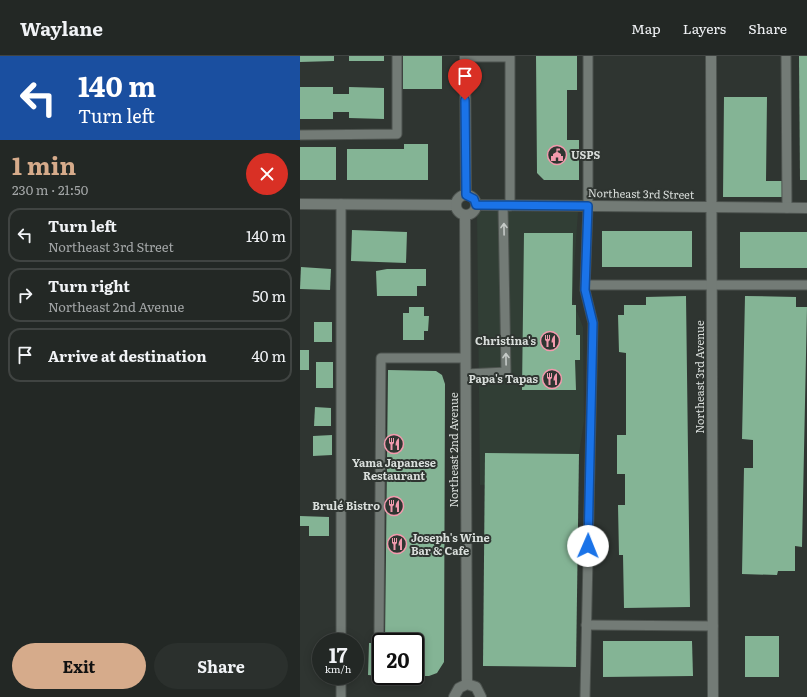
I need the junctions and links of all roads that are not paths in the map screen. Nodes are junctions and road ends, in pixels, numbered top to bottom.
1 (397, 56) edge
2 (465, 56) edge
3 (588, 56) edge
4 (711, 56) edge
5 (786, 56) edge
6 (300, 135) edge
7 (466, 195) junction
8 (300, 204) edge
9 (341, 204) junction
10 (456, 205) junction
11 (476, 205) junction
12 (507, 205) junction
13 (588, 206) junction
14 (712, 207) junction
15 (787, 208) junction
16 (807, 208) edge
17 (465, 214) junction
18 (586, 285) junction
19 (807, 285) edge
20 (712, 286) junction
21 (465, 358) junction
22 (466, 374) junction
23 (586, 625) junction
24 (712, 626) junction
25 (379, 632) dead end
26 (341, 633) edge
27 (467, 684) junction
28 (341, 685) edge
29 (341, 697) edge
30 (454, 697) edge
31 (481, 697) edge
32 (585, 697) edge
33 (713, 697) edge

1 - 6 lane
2 - 7 street
2 - 12 lane
3 - 13 lane
4 - 14 street, Northeast 3rd Avenue
5 - 15 lane
7 - 10 street
7 - 11 street
8 - 9 street
9 - 10 street
9 - 26 lane
10 - 17 street
11 - 12 street, Northeast 3rd Street
11 - 17 street
12 - 13 street, Northeast 3rd Street
22 -> 12 lane
13 - 14 street, Northeast 3rd Street
13 - 18 lane
14 - 15 street, Northeast 3rd Street
14 - 20 street, Northeast 3rd Avenue
15 - 16 street, Northeast 3rd Street
17 - 21 street, Northeast 2nd Avenue
18 - 20 lane
18 - 23 lane
19 - 20 lane
20 - 24 street, Northeast 3rd Avenue
21 - 22 street, Northeast 2nd Avenue
21 - 25 lane
22 - 27 street, Northeast 2nd Avenue
23 - 24 lane
23 - 32 lane
24 - 33 street, Northeast 3rd Avenue
27 - 30 street
27 - 31 street
28 - 29 lane

